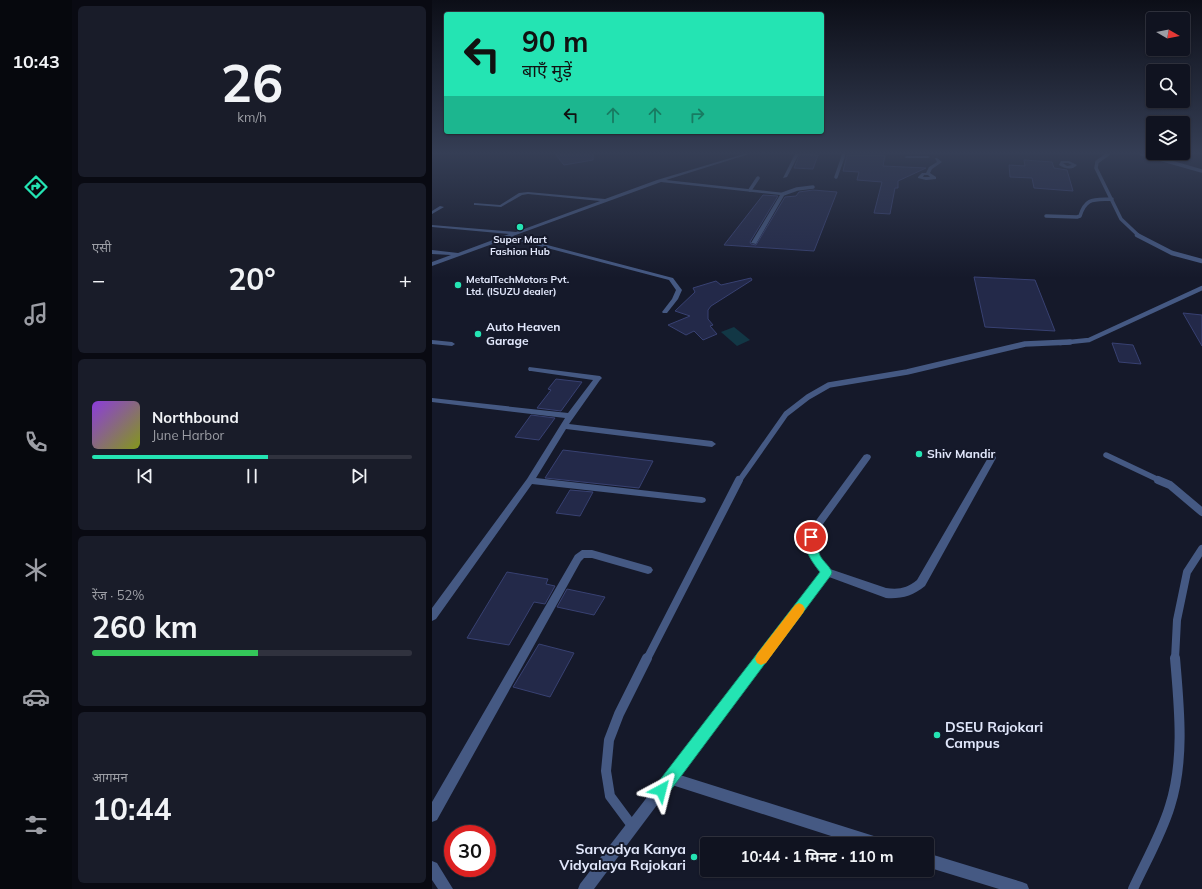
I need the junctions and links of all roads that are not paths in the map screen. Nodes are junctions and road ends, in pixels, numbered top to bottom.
1 (519, 195) edge
2 (556, 195) edge
3 (619, 195) edge
4 (782, 195) edge
5 (1110, 195) edge
6 (1112, 199) junction
7 (607, 200) junction
8 (476, 204) dead end
9 (442, 207) dead end
10 (432, 213) edge
11 (1046, 216) dead end
12 (432, 226) edge
13 (518, 234) junction
14 (511, 237) junction
15 (754, 243) dead end
16 (432, 252) edge
17 (460, 254) junction
18 (1202, 261) edge
19 (432, 264) edge
20 (1202, 288) edge
21 (665, 312) dead end
22 (432, 342) edge
23 (452, 344) dead end
24 (531, 369) dead end
25 (432, 400) edge
26 (570, 416) junction
27 (564, 426) junction
28 (712, 444) dead end
29 (1106, 455) dead end
30 (868, 456) dead end
31 (992, 458) dead end
32 (530, 480) junction
33 (702, 500) dead end
34 (1202, 512) edge
35 (1202, 549) edge
36 (648, 570) dead end
37 (827, 572) junction
38 (432, 616) edge
39 (671, 778) junction
40 (432, 815) edge
41 (633, 827) junction
42 (855, 837) edge
43 (934, 862) edge
44 (432, 868) edge
45 (446, 889) edge
46 (585, 889) edge
47 (1022, 889) edge
48 (1133, 889) edge

1 - 8 street
2 - 7 street
3 - 7 street
4 - 15 street
5 - 6 lane
6 - 11 lane
6 - 18 lane
7 - 13 street
9 - 10 street
12 - 13 street
13 - 14 street
14 - 17 street
14 - 21 street
16 - 17 street
17 - 19 street
20 - 41 lane
22 - 23 street
24 - 26 street
25 - 26 street
26 - 27 street
27 - 28 street
27 - 32 street
29 - 34 lane
30 - 37 street
31 - 37 street
32 - 33 street
32 - 38 street
35 - 48 lane
36 - 40 street
37 - 39 street
39 - 41 street
39 - 42 street
41 - 46 street
43 - 47 street
44 - 45 street

